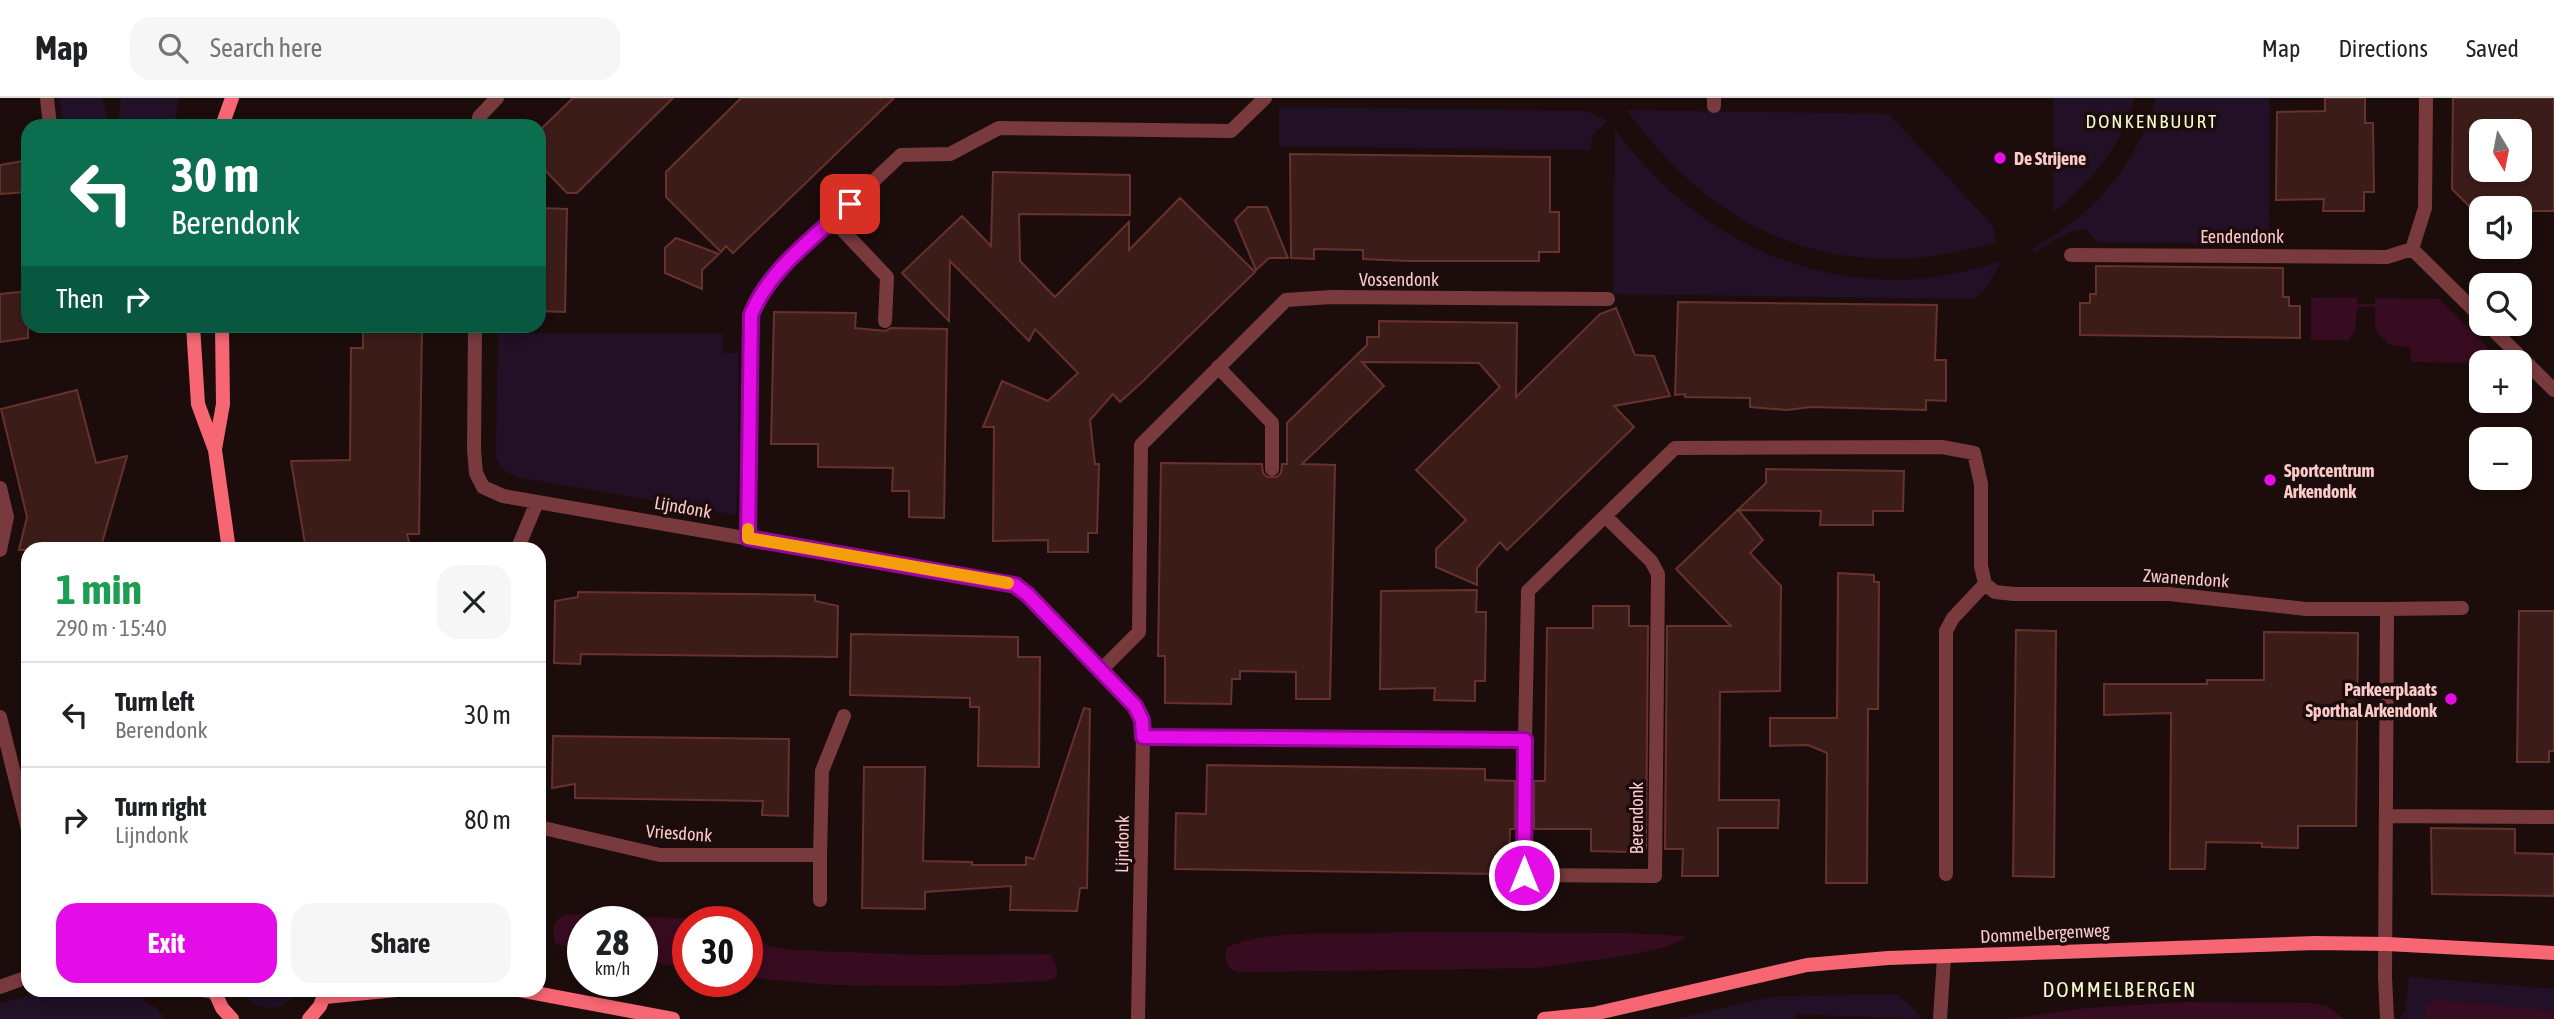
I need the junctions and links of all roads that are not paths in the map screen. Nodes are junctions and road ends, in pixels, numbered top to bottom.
1 (47, 98) edge
2 (497, 98) edge
3 (1265, 98) edge
4 (2426, 98) edge
5 (231, 102) edge
6 (49, 119) edge
7 (225, 119) edge
8 (479, 119) edge
9 (833, 220) junction
10 (2412, 248) junction
11 (2071, 255) dead end
12 (1608, 299) dead end
13 (2469, 305) edge
14 (885, 321) dead end
15 (194, 333) edge
16 (222, 333) edge
17 (475, 333) edge
18 (2499, 336) edge
19 (1218, 367) junction
20 (2554, 390) edge
21 (215, 450) junction
22 (1272, 469) dead end
23 (0, 488) edge
24 (537, 502) junction
25 (1605, 516) junction
26 (748, 538) junction
27 (228, 542) edge
28 (520, 542) edge
29 (0, 550) edge
30 (1985, 584) junction
31 (2462, 608) dead end
32 (2387, 609) junction
33 (1100, 671) junction
34 (844, 716) dead end
35 (0, 717) edge
36 (1143, 737) junction
37 (1525, 740) junction
38 (21, 801) edge
39 (2386, 816) junction
40 (2554, 817) edge
41 (546, 829) edge
42 (820, 855) junction
43 (1945, 874) dead end
44 (820, 900) dead end
45 (2387, 944) junction
46 (2554, 953) edge
47 (1944, 957) junction
48 (21, 980) edge
49 (0, 987) edge
50 (546, 995) edge
51 (214, 997) edge
52 (324, 997) edge
53 (232, 1019) edge
54 (309, 1019) edge
55 (673, 1019) edge
56 (1139, 1019) edge
57 (1544, 1019) edge
58 (1940, 1019) edge
59 (2388, 1019) edge

1 - 6 street
2 - 8 street
3 - 9 street
4 - 10 street
5 - 7 street
9 - 14 street
9 - 26 street
10 - 11 street, Eendendonk
10 - 13 street
12 - 19 street, Vossendonk
15 - 21 street
16 - 21 street
17 - 24 street, Lijndonk
18 - 20 street
19 - 22 street
19 - 33 street, Vossendonk
21 - 27 street
23 - 29 street
24 - 26 street, Lijndonk
24 - 28 street
25 - 30 street, Berendonk
25 - 37 street, Berendonk
25 - 37 street, Berendonk
26 - 33 street, Lijndonk
30 - 32 street, Zwanendonk
30 - 43 street
31 - 32 street, Zwanendonk
32 - 39 street
33 - 36 street, Lijndonk
34 - 42 street
35 - 38 street
36 - 37 street
36 - 56 street, Lijndonk
39 - 40 street
39 - 45 street
41 - 42 street, Vriesdonk
42 - 44 street
45 - 46 street, Dommelbergenweg
45 - 47 street, Dommelbergenweg
45 - 59 street
47 - 57 street, Dommelbergenweg
47 - 58 street
48 - 49 street
50 - 55 street
51 - 53 street
52 - 54 street

